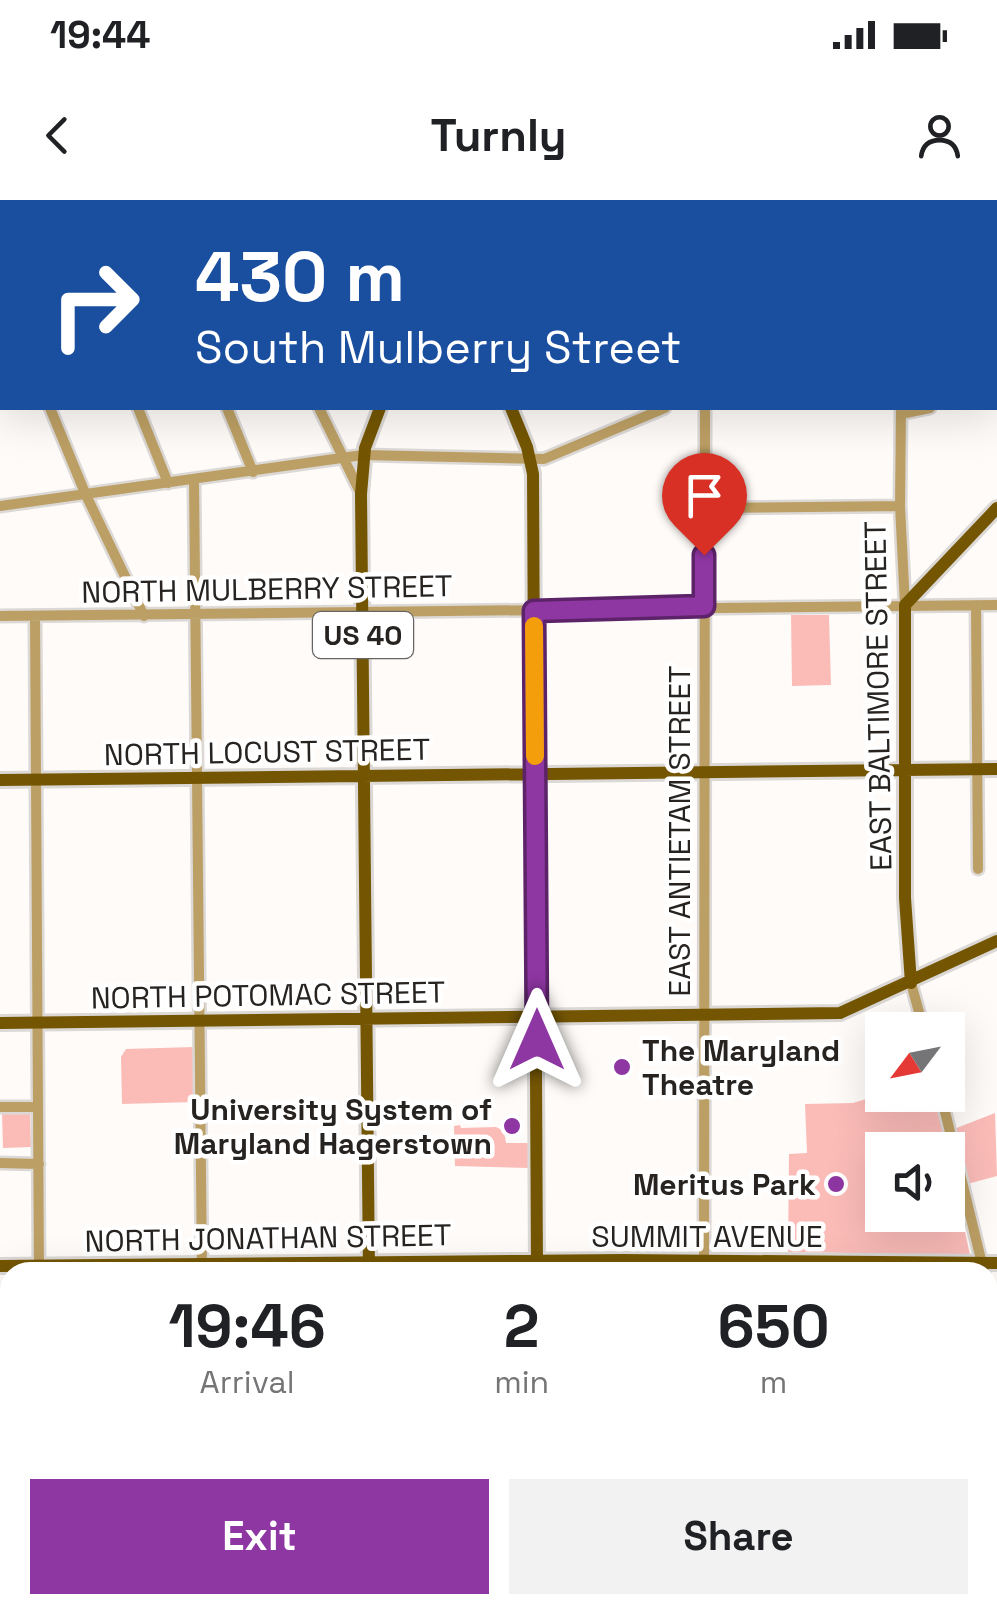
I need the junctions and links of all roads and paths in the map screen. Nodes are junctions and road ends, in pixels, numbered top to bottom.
1 (51, 410) edge
2 (139, 410) edge
3 (228, 410) edge
4 (321, 410) edge
5 (379, 410) edge
6 (511, 410) edge
7 (660, 410) edge
8 (705, 410) edge
9 (901, 411) edge
10 (364, 454) junction
11 (341, 458) junction
12 (531, 460) junction
13 (253, 472) junction
14 (194, 480) junction
15 (168, 483) junction
16 (84, 492) junction
17 (361, 494) junction
18 (0, 506) edge
19 (900, 506) junction
20 (705, 508) junction
21 (997, 508) edge
22 (997, 604) edge
23 (905, 605) junction
24 (976, 605) junction
25 (704, 606) junction
26 (534, 611) junction
27 (196, 614) junction
28 (363, 614) junction
29 (0, 616) edge
30 (35, 616) junction
31 (144, 616) junction
32 (977, 768) junction
33 (997, 768) edge
34 (904, 770) junction
35 (706, 772) junction
36 (535, 774) junction
37 (365, 776) junction
38 (198, 778) junction
39 (34, 779) junction
40 (0, 780) edge
41 (978, 869) dead end
42 (997, 941) edge
43 (911, 982) junction
44 (919, 1012) edge
45 (703, 1015) junction
46 (537, 1016) junction
47 (368, 1019) junction
48 (201, 1021) junction
49 (0, 1023) edge
50 (38, 1023) junction
51 (0, 1106) edge
52 (38, 1107) junction
53 (947, 1112) edge
54 (0, 1163) edge
55 (39, 1164) junction
56 (38, 1262) edge
57 (202, 1262) edge
58 (369, 1262) edge
59 (537, 1262) edge
60 (704, 1262) edge
61 (987, 1262) edge

1 - 16 street
2 - 15 street
3 - 13 street
4 - 11 street
5 - 10 main road, US 40
6 - 12 main road
7 - 12 street
8 - 20 street, EAST ANTIETAM STREET
9 - 19 street, EAST BALTIMORE STREET
10 - 11 street
10 - 12 street
10 - 17 main road, US 40
11 - 13 street
11 - 17 street
12 - 26 main road
13 - 14 street
14 - 15 street
14 - 27 street
15 - 16 street
16 - 18 street
16 - 31 street
17 - 28 main road, US 40
19 - 20 street
19 - 23 street, EAST BALTIMORE STREET
20 - 25 street, EAST ANTIETAM STREET
21 - 23 main road
22 - 24 street, NORTH MULBERRY STREET
23 - 24 street, NORTH MULBERRY STREET
23 - 25 street, NORTH MULBERRY STREET
23 - 34 main road, EAST BALTIMORE STREET
24 - 32 street
25 - 26 street, NORTH MULBERRY STREET
25 - 35 street, EAST ANTIETAM STREET
26 - 28 street, NORTH MULBERRY STREET
26 - 36 main road
27 - 28 street, NORTH MULBERRY STREET
27 - 31 street, NORTH MULBERRY STREET
27 - 38 street
28 - 37 main road, US 40
29 - 30 street, NORTH MULBERRY STREET
30 - 31 street, NORTH MULBERRY STREET
30 - 39 street
32 - 33 main road, NORTH LOCUST STREET
32 - 34 main road, NORTH LOCUST STREET
32 - 41 street
34 - 35 main road, NORTH LOCUST STREET
34 - 43 main road, EAST BALTIMORE STREET
35 - 36 main road, NORTH LOCUST STREET
35 - 45 street, EAST ANTIETAM STREET
36 - 37 main road, NORTH LOCUST STREET
36 - 46 main road
37 - 38 main road, NORTH LOCUST STREET
37 - 47 main road, US 40
38 - 39 main road, NORTH LOCUST STREET
38 - 48 street
39 - 40 main road, NORTH LOCUST STREET
39 - 50 street
42 - 43 main road, NORTH POTOMAC STREET
43 - 44 street
43 - 45 main road, NORTH POTOMAC STREET
45 - 46 main road, NORTH POTOMAC STREET
45 - 60 street, EAST ANTIETAM STREET
46 - 47 main road, NORTH POTOMAC STREET
46 - 59 main road
47 - 48 main road, NORTH POTOMAC STREET
47 - 58 main road, US 40
48 - 50 main road, NORTH POTOMAC STREET
48 - 57 street
49 - 50 main road, NORTH POTOMAC STREET
50 - 52 street
51 - 52 street
52 - 55 street
53 - 61 street
54 - 55 street
55 - 56 street

